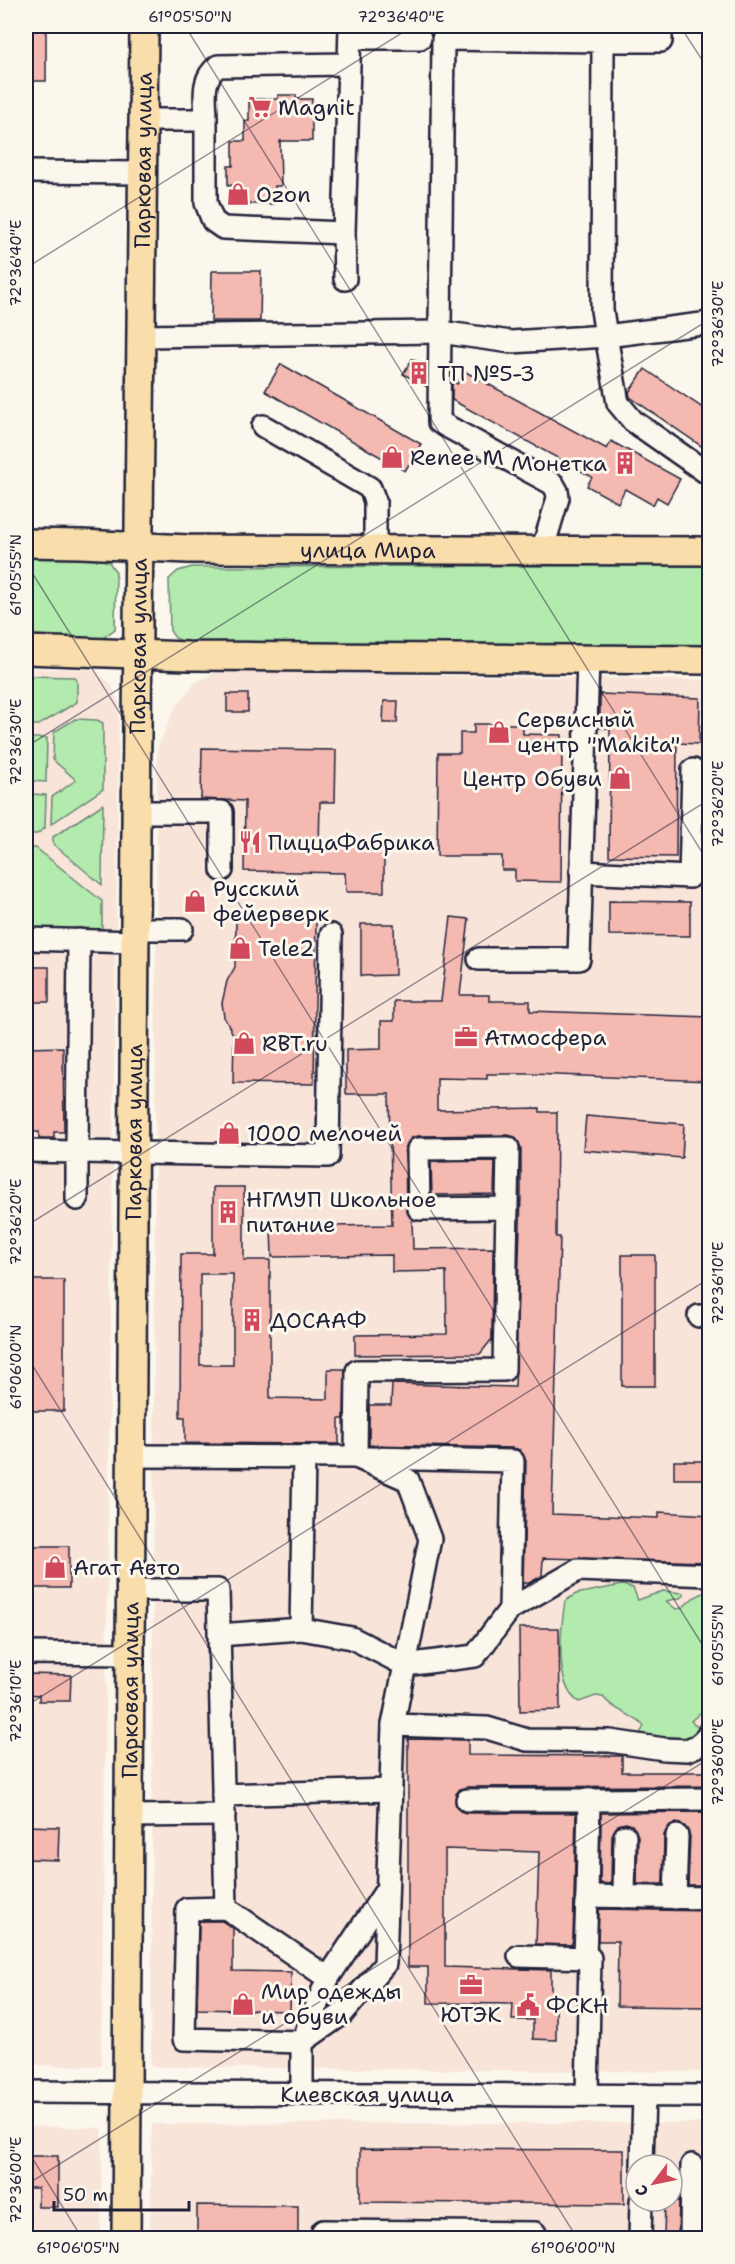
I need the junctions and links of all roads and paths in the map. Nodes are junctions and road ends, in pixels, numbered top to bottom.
1 (144, 26) edge
2 (661, 26) edge
3 (350, 32) edge
4 (420, 32) edge
5 (443, 39) junction
6 (603, 40) junction
7 (349, 64) junction
8 (144, 120) junction
9 (206, 120) junction
10 (26, 172) edge
11 (143, 173) junction
12 (344, 233) junction
13 (345, 279) dead end
14 (710, 323) edge
15 (440, 332) junction
16 (142, 336) junction
17 (606, 336) junction
18 (263, 426) dead end
19 (710, 475) edge
20 (26, 543) edge
21 (140, 547) junction
22 (375, 551) junction
23 (542, 551) junction
24 (710, 551) edge
25 (26, 650) edge
26 (139, 654) junction
27 (588, 659) junction
28 (710, 660) edge
29 (693, 770) dead end
30 (137, 812) junction
31 (222, 870) dead end
32 (581, 872) junction
33 (182, 929) dead end
34 (331, 934) dead end
35 (135, 935) junction
36 (26, 939) edge
37 (79, 940) junction
38 (479, 959) dead end
39 (26, 1151) edge
40 (77, 1152) junction
41 (133, 1152) junction
42 (77, 1198) dead end
43 (507, 1208) junction
44 (131, 1456) junction
45 (304, 1457) junction
46 (356, 1457) junction
47 (710, 1575) edge
48 (130, 1590) junction
49 (510, 1609) junction
50 (301, 1629) junction
51 (219, 1635) junction
52 (26, 1653) edge
53 (130, 1654) junction
54 (405, 1665) junction
55 (393, 1725) junction
56 (710, 1731) edge
57 (391, 1790) junction
58 (710, 1799) edge
59 (466, 1800) dead end
60 (589, 1800) junction
61 (223, 1805) junction
62 (129, 1816) junction
63 (625, 1836) dead end
64 (676, 1836) dead end
65 (387, 1889) junction
66 (587, 1896) junction
67 (624, 1897) junction
68 (675, 1898) junction
69 (710, 1898) edge
70 (226, 1908) junction
71 (519, 1956) dead end
72 (585, 1957) junction
73 (328, 1978) junction
74 (302, 2042) junction
75 (26, 2092) edge
76 (128, 2093) junction
77 (302, 2094) junction
78 (587, 2094) junction
79 (644, 2095) junction
80 (710, 2096) edge
81 (642, 2153) edge
82 (692, 2165) dead end
83 (641, 2213) edge
84 (126, 2238) edge
85 (323, 2238) edge
86 (534, 2238) edge
87 (640, 2238) edge
88 (691, 2238) edge

1 - 8 main road, Парковая улица
2 - 6 street
3 - 4 street
3 - 7 street
4 - 5 street
5 - 6 street
5 - 15 street
6 - 17 street
7 - 9 street
7 - 12 street
8 - 9 street
8 - 11 main road, Парковая улица
9 - 12 street
10 - 11 street
11 - 16 main road, Парковая улица
12 - 13 street
14 - 17 street
15 - 16 street
15 - 17 street
15 - 23 street
16 - 21 main road, Парковая улица
17 - 19 street
18 - 22 street
20 - 21 main road, улица Мира
21 - 22 main road, улица Мира
21 - 26 main road, Парковая улица
22 - 23 main road, улица Мира
23 - 24 main road, улица Мира
25 - 26 main road
26 - 27 main road
26 - 30 main road, Парковая улица
27 - 28 main road
27 - 32 street
29 - 32 street
30 - 31 street
30 - 35 main road, Парковая улица
32 - 38 street
33 - 35 street
34 - 41 street
35 - 37 street
35 - 41 main road, Парковая улица
36 - 37 street
37 - 40 street
39 - 40 street
40 - 41 street
40 - 42 street
41 - 44 main road, Парковая улица
43 - 43 street
43 - 46 street
44 - 45 street
44 - 48 main road, Парковая улица
45 - 46 street
45 - 50 street
46 - 49 street
46 - 54 street
47 - 49 street
48 - 51 street
48 - 53 main road, Парковая улица
49 - 54 street
50 - 51 street
50 - 54 street
51 - 61 street
52 - 53 street
53 - 62 main road, Парковая улица
54 - 55 street
55 - 56 street
55 - 57 street
57 - 61 street
57 - 65 street
58 - 60 street
59 - 60 street
60 - 66 street
61 - 62 street
61 - 70 street
62 - 76 main road, Парковая улица
63 - 67 street
64 - 68 street
65 - 73 street
65 - 74 street
66 - 67 street
66 - 72 street
67 - 68 street
68 - 69 street
70 - 73 street
70 - 74 street
71 - 72 street
72 - 78 street
73 - 74 street
74 - 77 street
75 - 76 street, Киевская улица
76 - 77 street, Киевская улица
76 - 84 main road, Парковая улица
77 - 78 street, Киевская улица
78 - 79 street, Киевская улица
79 - 80 street, Киевская улица
79 - 81 street
82 - 88 street
83 - 87 street
85 - 86 street

